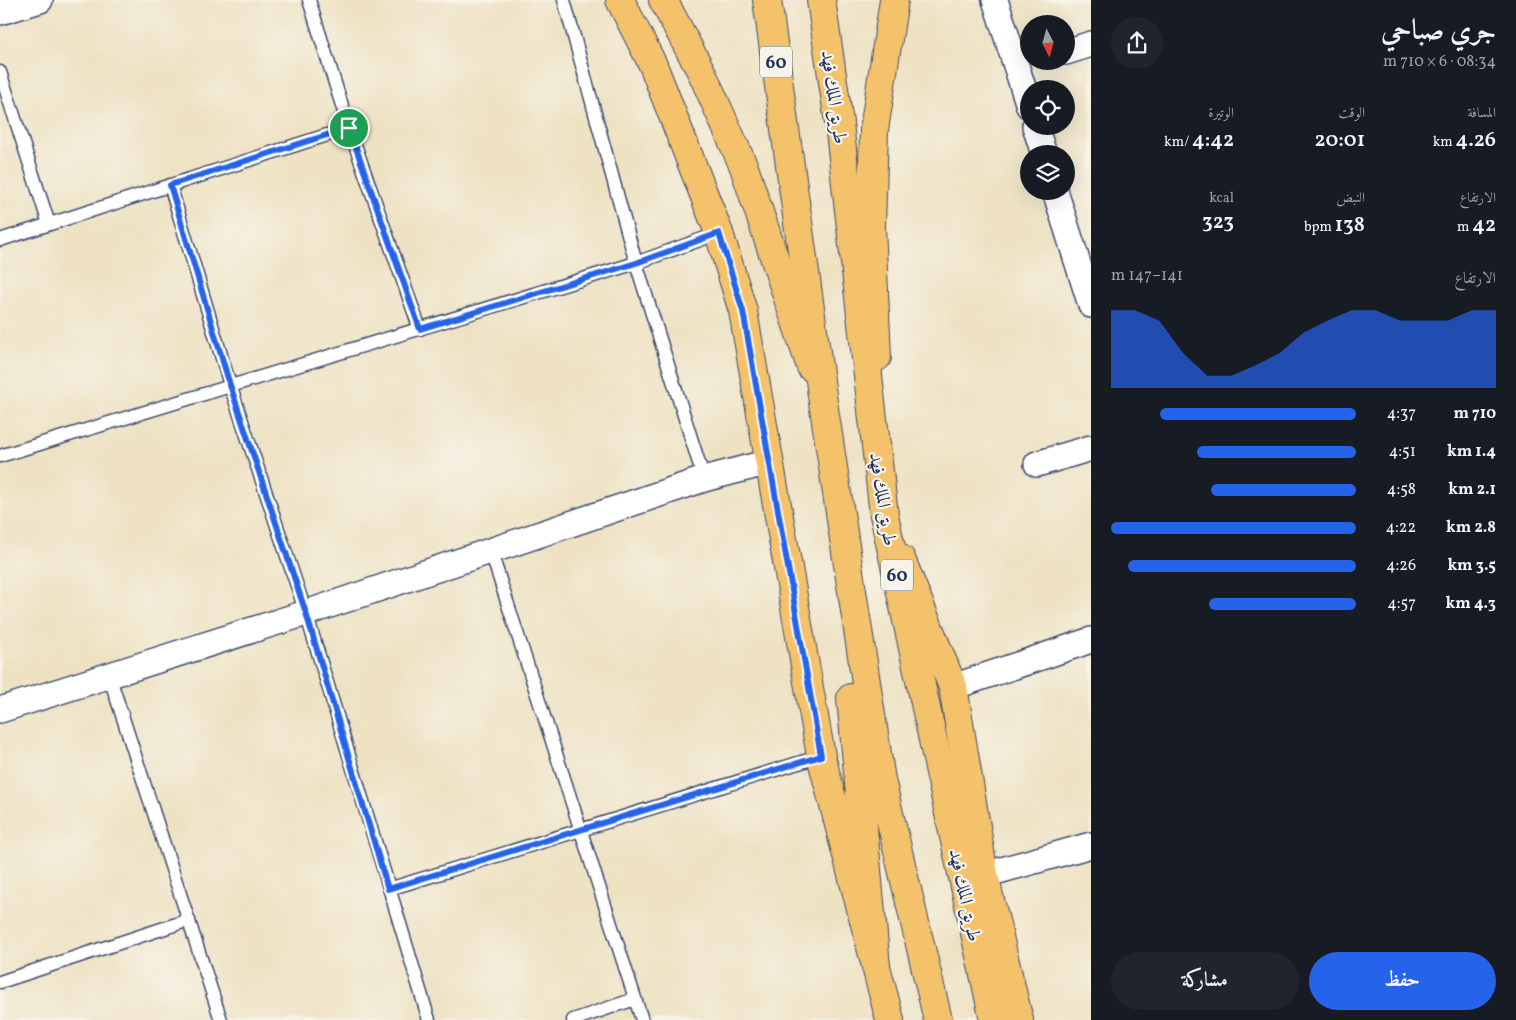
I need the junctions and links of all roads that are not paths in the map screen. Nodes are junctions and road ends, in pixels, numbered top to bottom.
1 (40, 0) edge
2 (309, 0) edge
3 (564, 0) edge
4 (620, 0) edge
5 (663, 0) edge
6 (680, 0) edge
7 (767, 0) edge
8 (822, 0) edge
9 (894, 0) edge
10 (995, 0) edge
11 (0, 12) edge
12 (1091, 44) edge
13 (1075, 49) edge
14 (1020, 52) edge
15 (0, 72) edge
16 (702, 73) junction
17 (349, 128) junction
18 (170, 185) junction
19 (1059, 200) edge
20 (49, 224) junction
21 (719, 233) junction
22 (0, 240) edge
23 (636, 263) junction
24 (1091, 305) edge
25 (420, 329) junction
26 (230, 385) junction
27 (823, 402) junction
28 (1091, 448) edge
29 (0, 456) edge
30 (769, 462) junction
31 (1036, 464) dead end
32 (704, 479) junction
33 (884, 515) junction
34 (491, 552) junction
35 (306, 613) junction
36 (1091, 640) edge
37 (109, 675) junction
38 (953, 686) junction
39 (0, 710) edge
40 (821, 756) junction
41 (581, 830) junction
42 (1091, 845) edge
43 (984, 875) junction
44 (388, 889) junction
45 (189, 920) junction
46 (876, 967) junction
47 (0, 982) edge
48 (635, 999) junction
49 (221, 1020) edge
50 (430, 1020) edge
51 (573, 1020) edge
52 (642, 1020) edge
53 (890, 1020) edge
54 (938, 1020) edge
55 (994, 1020) edge
56 (1019, 1020) edge

1 - 11 street
2 - 17 lane
3 - 23 lane
4 - 21 main road
5 - 16 main road
6 - 16 main road
7 - 27 main road, 60
8 - 33 main road, طريق الملك فهد / 60
9 - 33 main road
10 - 14 street
12 - 13 street
15 - 20 lane
16 - 27 main road
17 - 18 lane
17 - 25 lane
18 - 20 lane
18 - 26 lane
19 - 24 street
20 - 22 lane
21 - 23 lane
21 - 30 main road
23 - 25 lane
23 - 32 lane
25 - 26 lane
26 - 29 lane
26 - 35 lane
27 - 46 main road
27 - 54 main road, 60
28 - 31 street
30 - 32 street
30 - 40 main road
32 - 34 street
33 - 38 main road
33 - 55 main road, طريق الملك فهد / 60
34 - 35 street
34 - 41 lane
35 - 37 street
35 - 44 lane
36 - 38 street
37 - 39 street
37 - 45 lane
38 - 43 main road
40 - 41 lane
40 - 46 main road
41 - 44 lane
41 - 48 lane
42 - 43 street
43 - 56 main road
44 - 50 lane
45 - 47 lane
45 - 49 lane
46 - 53 main road
48 - 51 lane
48 - 52 lane

